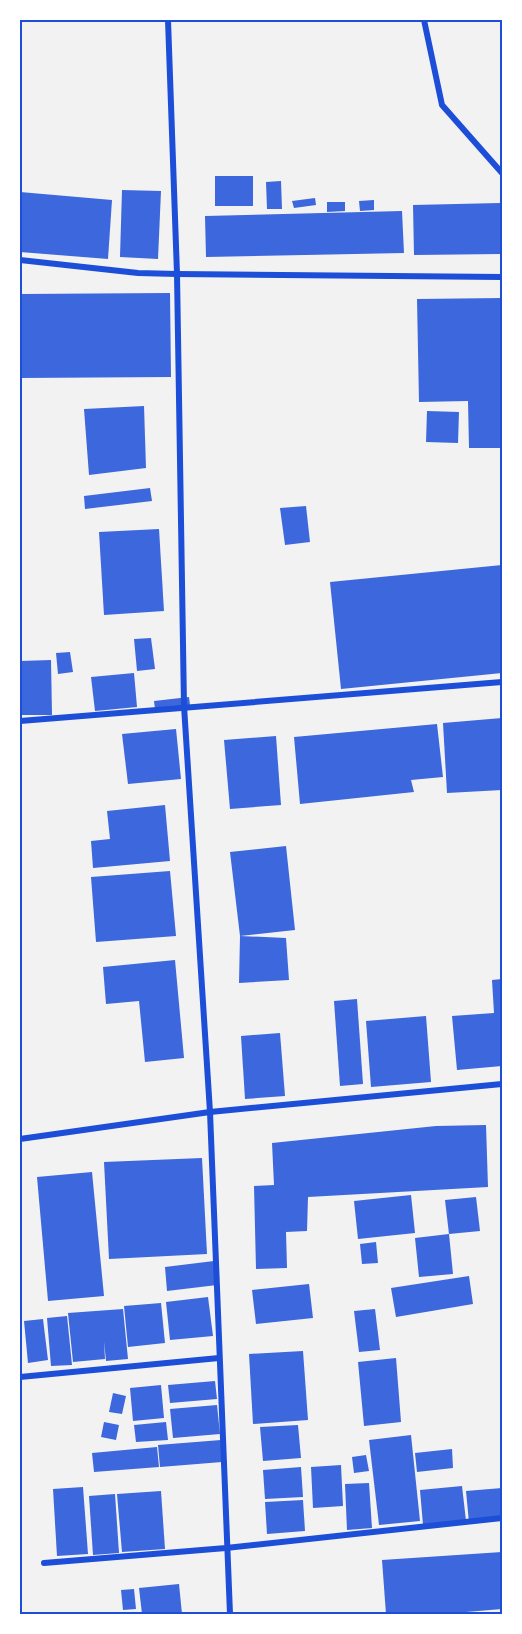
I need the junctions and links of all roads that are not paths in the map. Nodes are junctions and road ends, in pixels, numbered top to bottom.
1 (168, 20) edge
2 (424, 20) edge
3 (502, 173) edge
4 (20, 260) edge
5 (177, 274) junction
6 (502, 277) edge
7 (502, 682) edge
8 (184, 706) junction
9 (20, 721) edge
10 (502, 1084) edge
11 (210, 1112) junction
12 (20, 1138) edge
13 (219, 1358) junction
14 (20, 1377) edge
15 (502, 1518) edge
16 (226, 1548) junction
17 (44, 1563) dead end
18 (230, 1614) edge

1 - 5 street
2 - 3 street
4 - 5 street
5 - 6 street
5 - 8 street
7 - 8 street
8 - 9 street
8 - 11 street
10 - 11 street
11 - 12 street
11 - 13 street
13 - 14 street
13 - 16 street
15 - 16 street
16 - 17 street
16 - 18 street

